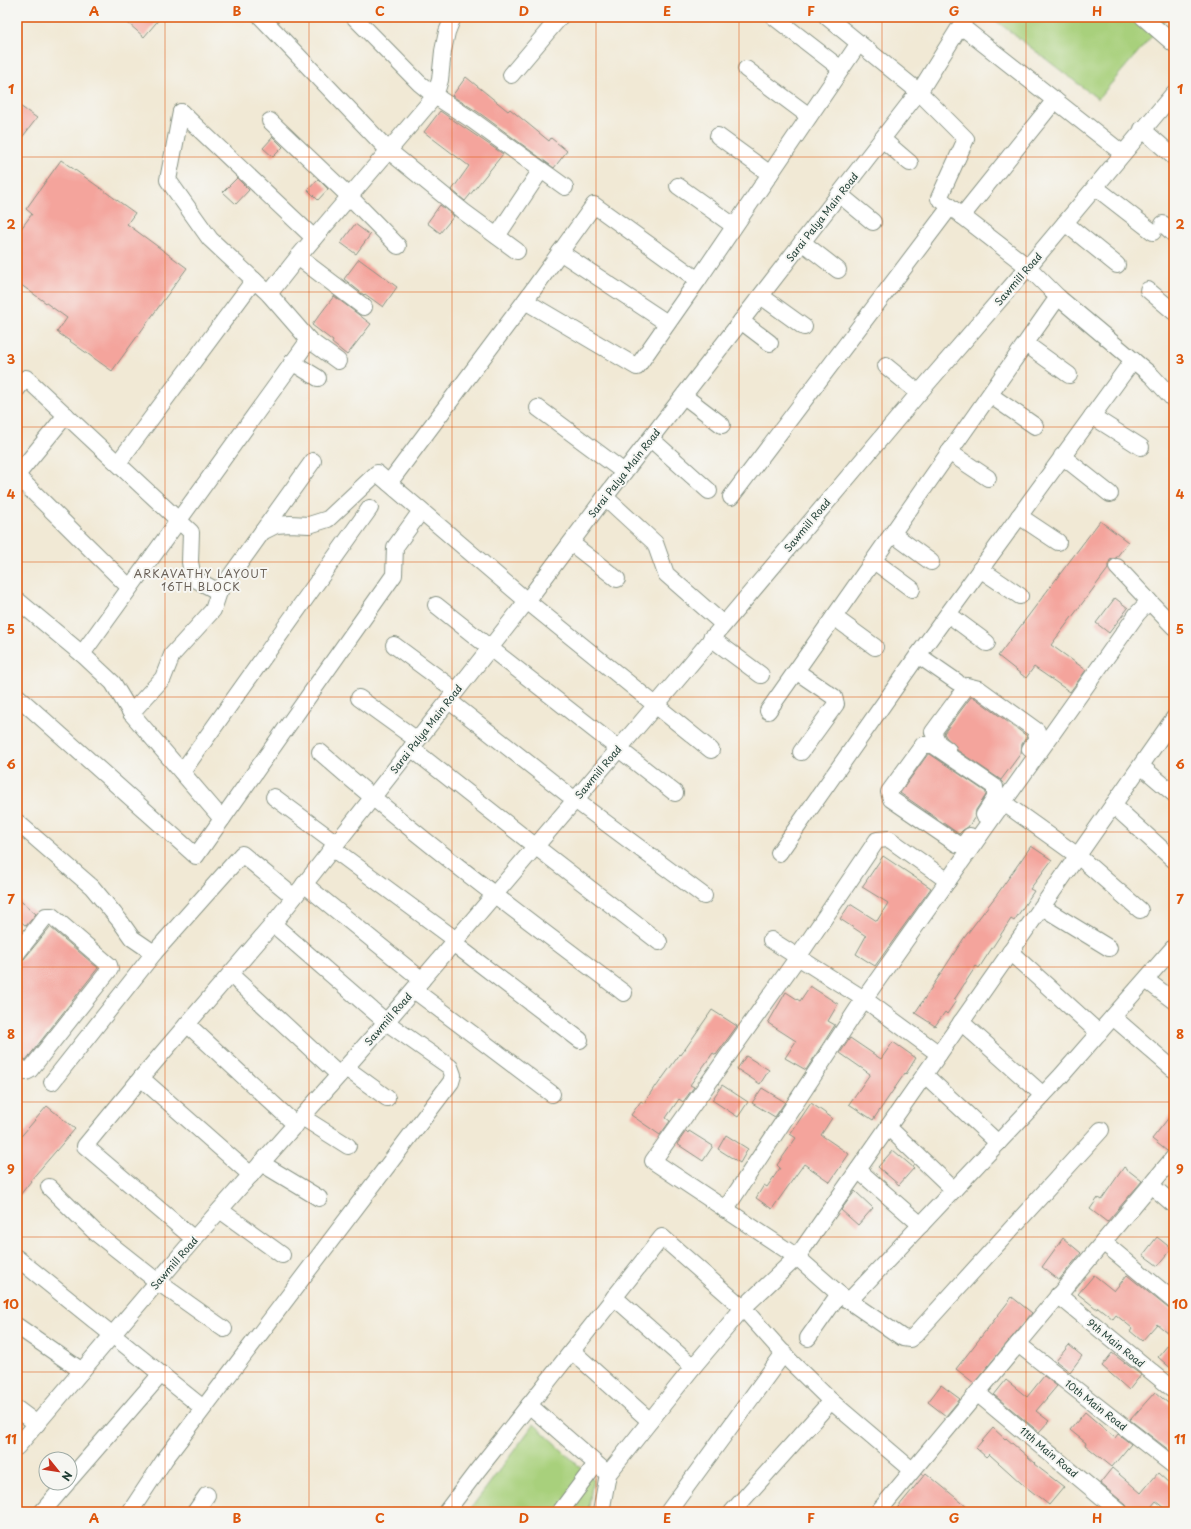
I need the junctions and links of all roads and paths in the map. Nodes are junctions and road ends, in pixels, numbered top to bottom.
1 (261, 17) edge
2 (354, 17) edge
3 (453, 17) edge
4 (774, 17) edge
5 (827, 17) edge
6 (1143, 17) edge
7 (555, 19) edge
8 (964, 21) edge
9 (859, 43) junction
10 (1174, 44) edge
11 (746, 69) dead end
12 (841, 69) junction
13 (511, 74) dead end
14 (919, 92) junction
15 (1174, 93) edge
16 (435, 96) junction
17 (1055, 100) junction
18 (809, 116) junction
19 (270, 120) dead end
20 (1142, 129) junction
21 (718, 136) dead end
22 (882, 139) junction
23 (389, 151) junction
24 (1122, 153) junction
25 (1174, 157) edge
26 (910, 163) dead end
27 (541, 170) junction
28 (770, 174) junction
29 (678, 186) dead end
30 (565, 187) dead end
31 (1095, 187) junction
32 (840, 194) junction
33 (350, 197) junction
34 (956, 211) junction
35 (873, 222) dead end
36 (1065, 223) junction
37 (734, 226) junction
38 (1164, 230) edge
39 (497, 236) junction
40 (314, 238) junction
41 (802, 242) junction
42 (398, 246) dead end
43 (517, 251) dead end
44 (560, 252) junction
45 (298, 257) junction
46 (1117, 265) dead end
47 (1028, 267) junction
48 (838, 270) dead end
49 (254, 280) junction
50 (698, 280) junction
51 (1148, 290) dead end
52 (269, 294) junction
53 (761, 296) junction
54 (1058, 297) junction
55 (525, 301) junction
56 (364, 307) dead end
57 (1174, 312) edge
58 (741, 321) junction
59 (667, 323) junction
60 (804, 327) dead end
61 (309, 340) junction
62 (770, 344) dead end
63 (1026, 344) junction
64 (1133, 360) junction
65 (338, 361) dead end
66 (292, 362) junction
67 (886, 366) dead end
68 (1069, 375) dead end
69 (318, 378) dead end
70 (17, 389) edge
71 (1172, 392) edge
72 (919, 393) junction
73 (990, 395) junction
74 (684, 396) junction
75 (538, 408) dead end
76 (66, 415) junction
77 (1092, 416) junction
78 (722, 426) dead end
79 (1035, 426) dead end
80 (651, 439) junction
81 (1141, 447) dead end
82 (950, 452) junction
83 (1062, 456) junction
84 (313, 461) dead end
85 (118, 463) junction
86 (624, 472) junction
87 (17, 476) edge
88 (988, 478) dead end
89 (389, 483) junction
90 (709, 491) dead end
91 (1110, 494) dead end
92 (605, 497) junction
93 (732, 497) dead end
94 (370, 508) dead end
95 (421, 511) junction
96 (1019, 516) junction
97 (179, 520) junction
98 (262, 532) junction
99 (892, 534) junction
100 (1058, 542) dead end
101 (571, 543) junction
102 (874, 561) junction
103 (931, 562) dead end
104 (1117, 567) dead end
105 (980, 569) junction
106 (617, 579) dead end
107 (129, 588) junction
108 (912, 589) dead end
109 (219, 592) junction
110 (1020, 596) dead end
111 (17, 600) edge
112 (527, 601) junction
113 (1149, 601) junction
114 (436, 604) dead end
115 (948, 614) junction
116 (834, 617) junction
117 (723, 624) junction
118 (1174, 627) edge
119 (712, 638) junction
120 (987, 642) dead end
121 (394, 645) dead end
122 (875, 647) dead end
123 (490, 648) junction
124 (82, 654) junction
125 (918, 655) junction
126 (796, 671) junction
127 (761, 675) dead end
128 (957, 682) dead end
129 (452, 695) junction
130 (17, 696) edge
131 (359, 698) dead end
132 (656, 705) junction
133 (768, 711) dead end
134 (131, 713) junction
135 (1174, 718) edge
136 (414, 744) junction
137 (618, 749) junction
138 (711, 750) dead end
139 (1033, 751) junction
140 (320, 752) dead end
141 (801, 752) dead end
142 (1141, 766) junction
143 (182, 772) junction
144 (675, 793) dead end
145 (1174, 794) edge
146 (274, 797) dead end
147 (372, 798) junction
148 (575, 800) junction
149 (1004, 803) junction
150 (1113, 805) junction
151 (222, 819) junction
152 (17, 822) edge
153 (973, 838) junction
154 (334, 846) junction
155 (535, 846) junction
156 (779, 853) dead end
157 (1078, 856) junction
158 (1174, 860) edge
159 (948, 881) junction
160 (304, 884) junction
161 (494, 894) junction
162 (704, 896) dead end
163 (294, 897) junction
164 (1042, 907) junction
165 (1140, 910) dead end
166 (273, 924) junction
167 (771, 940) dead end
168 (455, 941) junction
169 (659, 942) dead end
170 (1174, 947) edge
171 (1109, 948) dead end
172 (1010, 952) junction
173 (17, 953) edge
174 (154, 953) junction
175 (798, 957) junction
176 (230, 974) junction
177 (1146, 980) junction
178 (418, 985) junction
179 (624, 993) dead end
180 (864, 999) junction
181 (1174, 1001) edge
182 (1113, 1017) junction
183 (386, 1022) junction
184 (961, 1022) junction
185 (187, 1024) junction
186 (1099, 1033) junction
187 (580, 1040) dead end
188 (939, 1054) junction
189 (17, 1065) edge
190 (1173, 1069) edge
191 (342, 1071) junction
192 (925, 1075) junction
193 (141, 1078) junction
194 (52, 1082) dead end
195 (552, 1094) dead end
196 (1043, 1095) junction
197 (387, 1098) dead end
198 (299, 1121) junction
199 (888, 1127) junction
200 (1101, 1130) dead end
201 (998, 1143) junction
202 (348, 1146) dead end
203 (1174, 1157) edge
204 (256, 1169) junction
205 (858, 1170) junction
206 (1151, 1185) junction
207 (49, 1187) dead end
208 (954, 1190) junction
209 (319, 1198) dead end
210 (1174, 1205) edge
211 (220, 1210) junction
212 (725, 1210) junction
213 (921, 1225) junction
214 (194, 1239) junction
215 (1103, 1242) junction
216 (282, 1255) dead end
217 (17, 1258) edge
218 (797, 1258) junction
219 (158, 1282) junction
220 (1058, 1295) junction
221 (614, 1297) junction
222 (844, 1298) junction
223 (1174, 1301) edge
224 (743, 1308) junction
225 (17, 1326) edge
226 (224, 1329) dead end
227 (113, 1335) junction
228 (808, 1338) dead end
229 (1018, 1344) junction
230 (572, 1351) junction
231 (784, 1353) junction
232 (693, 1367) junction
233 (82, 1371) junction
234 (161, 1374) junction
235 (1174, 1390) edge
236 (977, 1393) junction
237 (831, 1401) junction
238 (529, 1405) junction
239 (17, 1408) edge
240 (204, 1408) junction
241 (650, 1421) junction
242 (37, 1424) junction
243 (17, 1447) edge
244 (596, 1464) junction
245 (1174, 1466) edge
246 (78, 1470) edge
247 (912, 1470) junction
248 (608, 1474) junction
249 (60, 1491) edge
250 (207, 1495) dead end
251 (42, 1512) edge
252 (130, 1512) edge
253 (195, 1512) edge
254 (446, 1512) edge
255 (560, 1512) edge
256 (601, 1512) edge
257 (668, 1512) edge
258 (732, 1512) edge
259 (878, 1512) edge
260 (1120, 1512) edge

1 - 23 street
2 - 16 street
3 - 16 street
4 - 12 street
5 - 9 street
6 - 10 street
7 - 13 street
8 - 14 street, Sarai Palya Main Road
8 - 17 street
9 - 12 street
9 - 14 street
11 - 18 street
12 - 18 street
14 - 22 street, Sarai Palya Main Road
14 - 34 street
15 - 20 street, Sawmill Road
16 - 23 street
16 - 27 street
17 - 24 street
17 - 34 street
18 - 28 street
19 - 33 street
20 - 24 street, Sawmill Road
20 - 25 street
21 - 28 street
22 - 26 street
22 - 32 street, Sarai Palya Main Road
23 - 33 street
23 - 39 street
24 - 31 street, Sawmill Road
27 - 30 street
27 - 39 street
28 - 37 street
29 - 37 street
31 - 36 street, Sawmill Road
31 - 38 street
32 - 35 street
32 - 41 street, Sarai Palya Main Road
33 - 40 street
33 - 42 street
34 - 47 street
34 - 93 street
36 - 46 street
36 - 47 street, Sawmill Road
37 - 50 street
39 - 43 street
40 - 45 street
40 - 49 street
41 - 48 street
41 - 53 street, Sarai Palya Main Road
44 - 50 street
44 - 55 street
44 - 59 street
45 - 52 street
45 - 56 street
47 - 54 street
47 - 72 street, Sawmill Road
49 - 52 street
49 - 85 street
50 - 59 street
51 - 57 street
52 - 61 street
53 - 58 street, Sarai Palya Main Road
53 - 60 street
54 - 63 street
54 - 64 street
55 - 59 street
55 - 89 street
58 - 62 street
58 - 74 street, Sarai Palya Main Road
61 - 65 street
61 - 66 street
63 - 68 street
63 - 73 street
64 - 71 street
64 - 77 street
66 - 69 street
66 - 97 street
67 - 72 street
70 - 76 street
72 - 117 street, Sawmill Road
73 - 79 street
73 - 82 street
74 - 78 street
74 - 80 street, Sarai Palya Main Road
75 - 86 street
76 - 85 street
76 - 87 street
77 - 81 street
77 - 83 street
80 - 86 street, Sarai Palya Main Road
80 - 90 street
82 - 88 street
82 - 99 street
83 - 91 street
83 - 96 street
84 - 98 street
85 - 97 street
86 - 92 street, Sarai Palya Main Road
87 - 107 street
89 - 95 street
89 - 98 street
92 - 101 street, Sarai Palya Main Road
92 - 117 street
94 - 143 street
95 - 112 street
95 - 151 street
96 - 100 street
96 - 105 street
97 - 107 street
97 - 109 street
98 - 109 street
99 - 102 street
99 - 103 street
101 - 106 street
101 - 112 street, Sarai Palya Main Road
102 - 108 street
102 - 116 street
104 - 113 street
105 - 110 street
105 - 115 street
107 - 124 street
109 - 134 street
111 - 124 street
112 - 123 street, Sarai Palya Main Road
112 - 132 street
113 - 118 street
113 - 139 street
114 - 123 street
115 - 120 street
115 - 125 street
116 - 122 street
116 - 126 street
117 - 119 street, Sawmill Road
119 - 127 street
119 - 132 street, Sawmill Road
121 - 129 street
123 - 129 street, Sarai Palya Main Road
123 - 137 street
124 - 134 street
125 - 128 street
125 - 156 street
126 - 133 street
126 - 141 street
129 - 136 street, Sarai Palya Main Road
129 - 148 street
130 - 151 street
131 - 136 street
132 - 137 street, Sawmill Road
132 - 138 street
134 - 143 street
135 - 142 street
136 - 147 street, Sarai Palya Main Road
136 - 155 street
137 - 144 street
137 - 148 street, Sawmill Road
139 - 139 street
139 - 149 street
140 - 147 street
142 - 145 street
142 - 150 street
143 - 151 street
146 - 154 street
147 - 154 street, Sarai Palya Main Road
147 - 161 street
148 - 155 street, Sawmill Road
148 - 162 street
149 - 153 street
149 - 157 street
150 - 157 street
150 - 158 street
152 - 174 street
153 - 153 street
153 - 159 street
154 - 160 street, Sarai Palya Main Road
154 - 168 street
155 - 161 street, Sawmill Road
155 - 169 street
157 - 164 street
157 - 165 street
159 - 175 street
159 - 180 street
160 - 163 street, Sarai Palya Main Road
160 - 178 street
161 - 168 street, Sawmill Road
161 - 179 street
163 - 166 street, Sarai Palya Main Road
163 - 174 street
164 - 171 street
164 - 172 street
166 - 176 street, Sarai Palya Main Road
166 - 183 street
167 - 175 street
168 - 178 street, Sawmill Road
168 - 187 street
170 - 177 street
172 - 184 street
172 - 186 street
173 - 189 street
174 - 194 street
175 - 180 street
175 - 212 street
176 - 185 street, Sarai Palya Main Road
176 - 191 street
177 - 181 street
177 - 182 street
178 - 183 street, Sawmill Road
178 - 195 street
180 - 188 street
180 - 212 street
182 - 186 street
182 - 190 street
183 - 191 street, Sawmill Road
183 - 240 street
184 - 188 street
184 - 196 street
185 - 193 street, Sarai Palya Main Road
185 - 198 street
186 - 196 street
188 - 192 street
191 - 197 street
191 - 198 street, Sawmill Road
192 - 199 street
192 - 201 street
193 - 204 street
193 - 214 street, Sarai Palya Main Road
196 - 201 street
198 - 202 street
198 - 204 street, Sawmill Road
199 - 205 street
199 - 208 street
200 - 222 street
201 - 208 street
203 - 206 street
204 - 209 street
204 - 211 street, Sawmill Road
205 - 213 street
205 - 218 street
206 - 210 street
206 - 215 street
207 - 219 street
208 - 213 street
211 - 214 street, Sawmill Road
211 - 216 street
212 - 218 street
213 - 222 street
214 - 219 street, Sawmill Road
215 - 220 street
215 - 223 street
217 - 227 street
218 - 222 street
218 - 224 street
219 - 226 street
219 - 227 street, Sawmill Road
220 - 229 street
220 - 235 street, 9th Main Road
221 - 224 street
221 - 230 street
221 - 232 street
222 - 228 street
224 - 231 street
224 - 232 street
225 - 233 street
227 - 233 street, Sawmill Road
227 - 234 street
229 - 236 street
229 - 245 street, 10th Main Road
230 - 238 street
230 - 241 street
231 - 237 street
231 - 257 street
232 - 241 street
233 - 242 street, Sawmill Road
234 - 240 street
234 - 246 street
236 - 247 street
236 - 260 street, 11th Main Road
237 - 247 street
237 - 258 street
238 - 244 street
238 - 254 street
239 - 242 street
240 - 252 street
241 - 248 street
242 - 243 street, Sawmill Road
244 - 248 street
244 - 255 street
247 - 259 street
248 - 256 street
249 - 251 street
250 - 253 street

